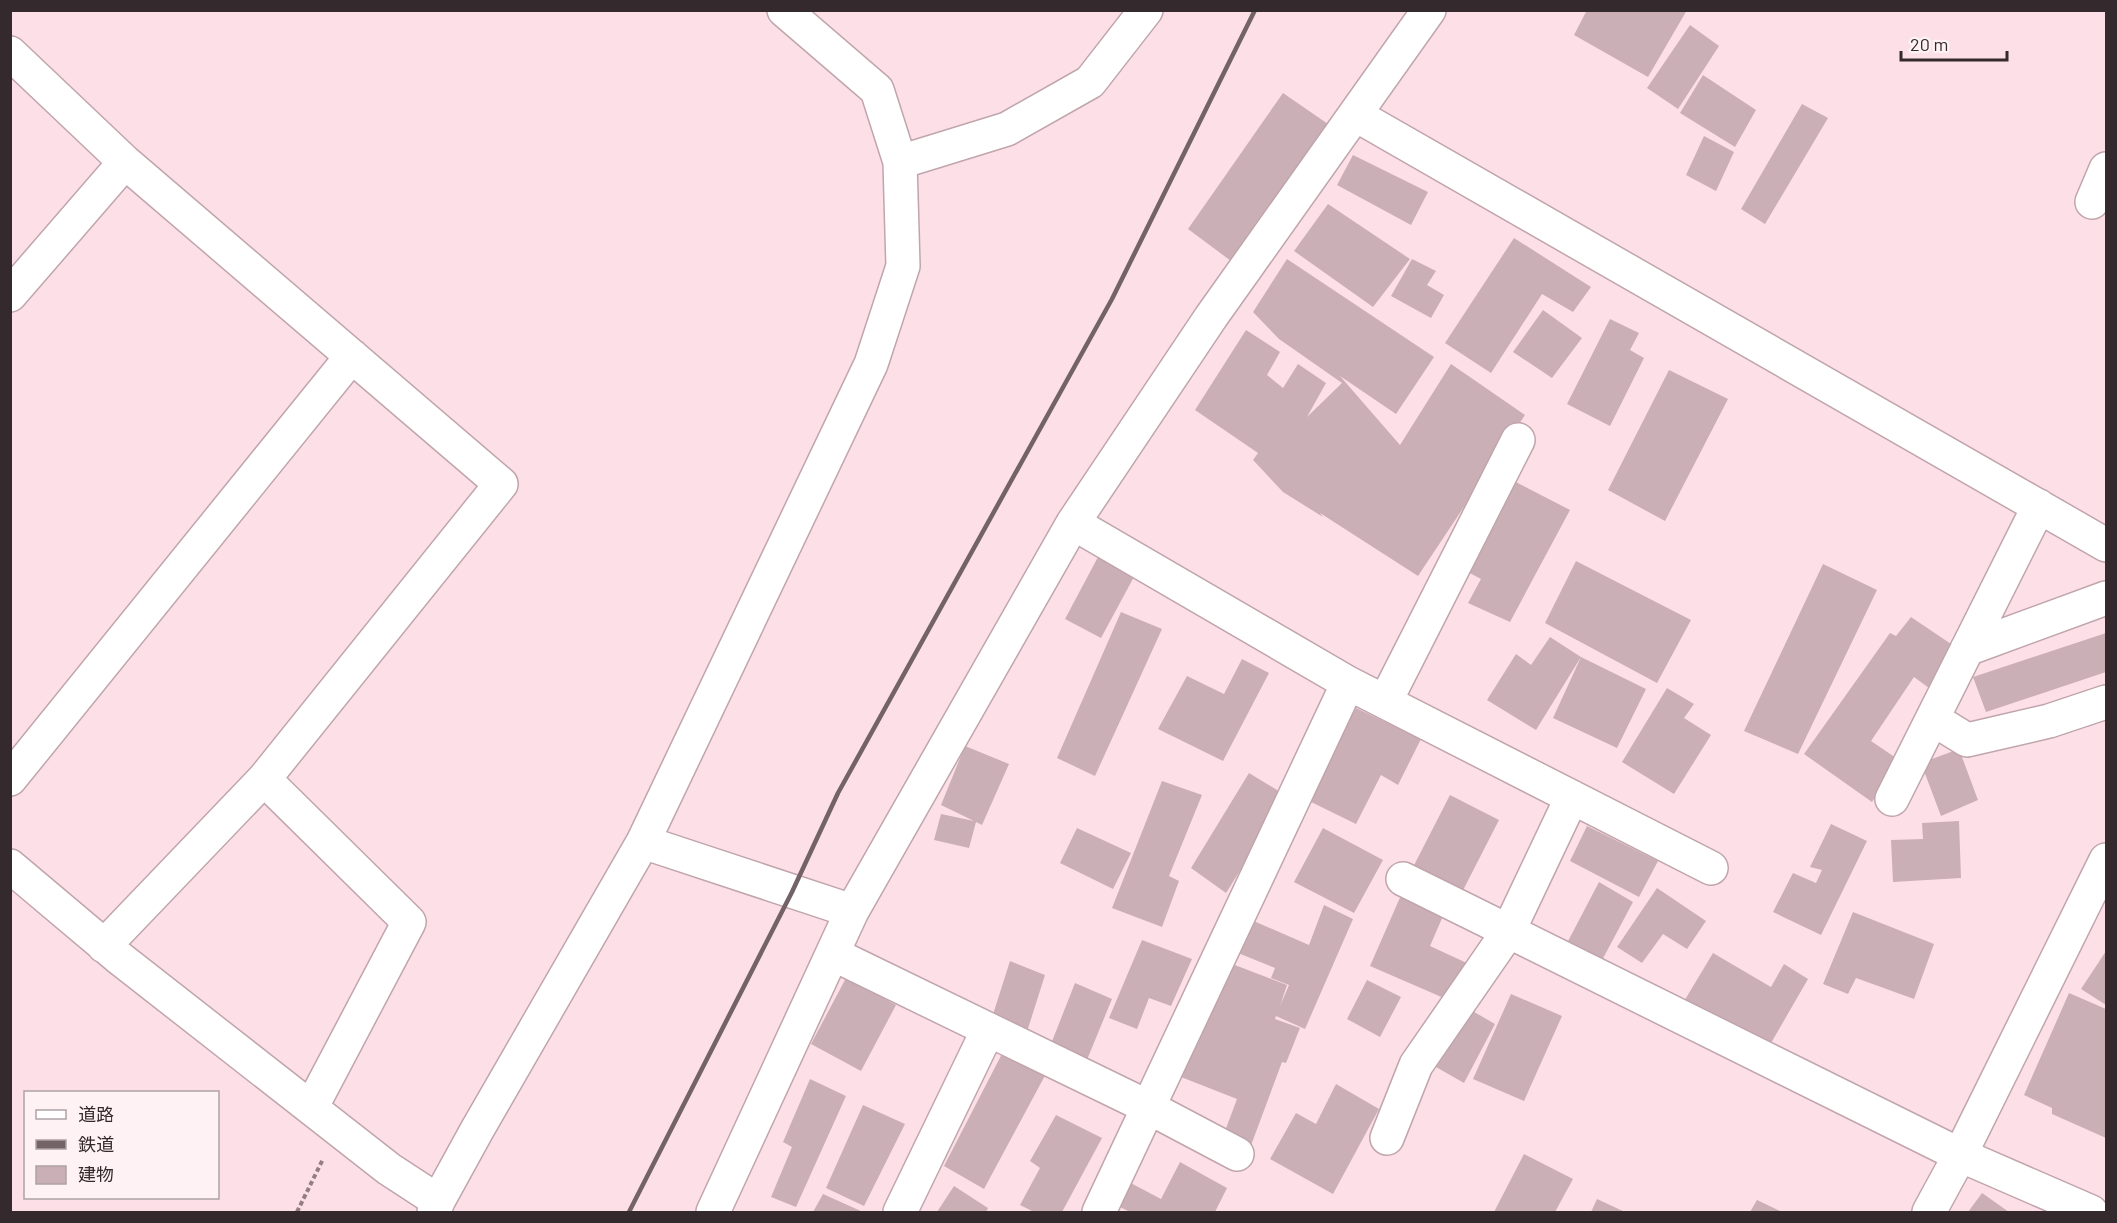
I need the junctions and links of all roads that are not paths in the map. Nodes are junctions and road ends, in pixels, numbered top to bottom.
1 (784, 10) edge
2 (1146, 10) edge
3 (1429, 10) edge
4 (10, 53) edge
5 (1356, 115) junction
6 (125, 162) junction
7 (900, 162) junction
8 (2106, 169) edge
9 (2092, 202) dead end
10 (10, 296) edge
11 (352, 356) junction
12 (1518, 440) dead end
13 (2039, 506) junction
14 (1073, 523) junction
15 (2106, 544) edge
16 (2106, 598) edge
17 (1967, 649) junction
18 (1348, 683) junction
19 (1385, 702) junction
20 (2106, 702) edge
21 (1933, 719) junction
22 (10, 779) edge
23 (264, 779) junction
24 (1572, 797) junction
25 (1892, 800) dead end
26 (643, 842) junction
27 (2106, 860) edge
28 (10, 866) edge
29 (1712, 868) dead end
30 (1403, 879) dead end
31 (852, 911) junction
32 (1508, 932) junction
33 (104, 946) junction
34 (833, 954) junction
35 (988, 1030) junction
36 (1148, 1107) junction
37 (310, 1108) junction
38 (1388, 1138) dead end
39 (1237, 1154) dead end
40 (1960, 1155) junction
41 (436, 1207) edge
42 (713, 1212) edge
43 (900, 1212) edge
44 (1099, 1212) edge
45 (1929, 1212) edge
46 (2091, 1212) edge

1 - 7 street
2 - 7 street
3 - 5 street
4 - 6 street
5 - 13 street
5 - 14 street
6 - 10 street
6 - 11 street
7 - 26 street
8 - 9 street
11 - 22 street
11 - 23 street
12 - 19 street
13 - 15 street
13 - 17 street
14 - 18 street
14 - 31 street
16 - 17 street
17 - 21 street
18 - 19 street
18 - 36 street
19 - 24 street
20 - 21 street
21 - 25 street
23 - 33 street
23 - 37 street
24 - 29 street
24 - 32 street
26 - 31 street
26 - 41 street
27 - 40 street
28 - 33 street
30 - 32 street
31 - 34 street
32 - 38 street
32 - 40 street
33 - 37 street
34 - 35 street
34 - 42 street
35 - 36 street
35 - 43 street
36 - 39 street
36 - 44 street
37 - 41 street
40 - 45 street
40 - 46 street

